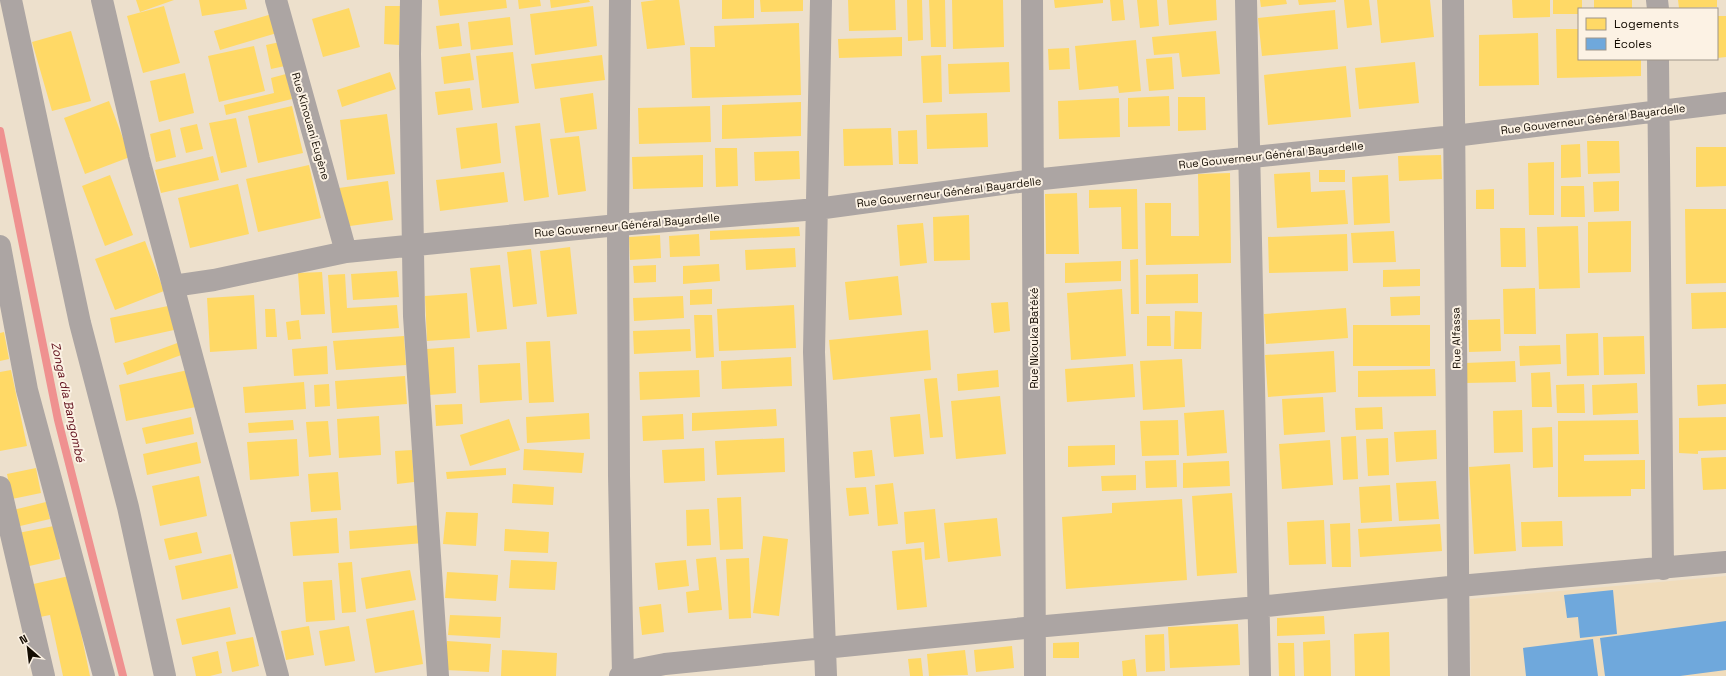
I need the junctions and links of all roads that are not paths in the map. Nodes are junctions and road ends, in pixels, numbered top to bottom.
1 (11, 0) edge
2 (102, 0) edge
3 (276, 0) edge
4 (411, 0) edge
5 (620, 0) edge
6 (821, 0) edge
7 (1032, 0) edge
8 (1246, 0) edge
9 (1453, 0) edge
10 (1658, 60) edge
11 (1726, 103) edge
12 (1658, 112) junction
13 (1454, 136) junction
14 (1249, 158) junction
15 (1034, 180) junction
16 (817, 209) junction
17 (618, 225) junction
18 (413, 245) junction
19 (0, 246) edge
20 (346, 252) junction
21 (2, 268) edge
22 (174, 286) junction
23 (0, 487) edge
24 (1726, 562) edge
25 (1663, 568) junction
26 (1459, 586) junction
27 (1258, 607) junction
28 (1035, 627) junction
29 (826, 649) junction
30 (622, 675) edge
31 (44, 676) edge
32 (104, 676) edge
33 (165, 676) edge
34 (278, 676) edge
35 (438, 676) edge
36 (826, 676) edge
37 (1036, 676) edge
38 (1260, 676) edge
39 (1459, 676) edge

1 - 33 street
2 - 22 street
3 - 20 street, Rue Kinouani Eugène
4 - 18 street
5 - 17 street
6 - 16 street
7 - 15 street, Rue Nkouka Batéké
8 - 14 street
9 - 13 street, Rue Alfassa
10 - 12 street
11 - 12 street, Rue Gouverneur Général Bayardelle
12 - 13 street, Rue Gouverneur Général Bayardelle
12 - 25 street
13 - 14 street, Rue Gouverneur Général Bayardelle
13 - 26 street, Rue Alfassa
14 - 15 street, Rue Gouverneur Général Bayardelle
14 - 27 street
15 - 16 street, Rue Gouverneur Général Bayardelle
15 - 28 street, Rue Nkouka Batéké
16 - 17 street, Rue Gouverneur Général Bayardelle
16 - 29 street
17 - 18 street, Rue Gouverneur Général Bayardelle
17 - 30 street
18 - 20 street, Rue Gouverneur Général Bayardelle
18 - 35 street
19 - 21 street
20 - 22 street, Rue Gouverneur Général Bayardelle
21 - 32 street
22 - 34 street
23 - 31 street
24 - 25 street
25 - 26 street
26 - 27 street
26 - 39 street, Rue Alfassa
27 - 28 street
27 - 38 street
28 - 29 street
28 - 37 street, Rue Nkouka Batéké
29 - 30 street
29 - 36 street

